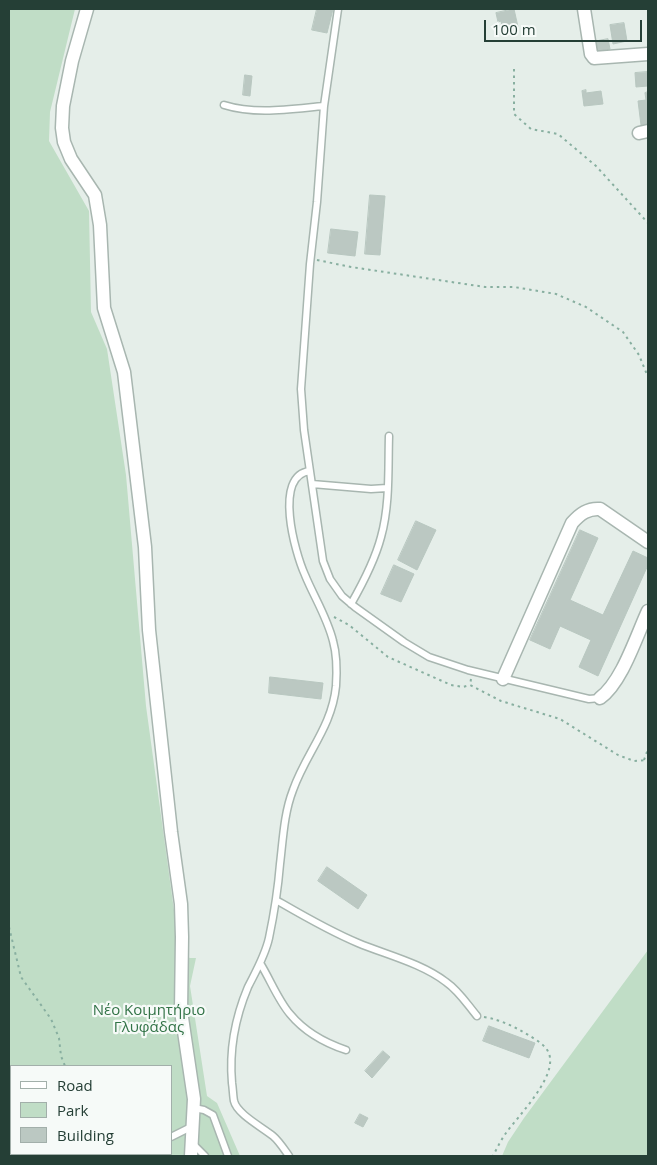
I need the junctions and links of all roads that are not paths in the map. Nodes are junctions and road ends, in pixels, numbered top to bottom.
1 (86, 9) edge
2 (338, 9) edge
3 (584, 9) edge
4 (648, 54) edge
5 (224, 105) dead end
6 (324, 106) junction
7 (389, 436) dead end
8 (310, 471) junction
9 (312, 484) junction
10 (387, 488) junction
11 (648, 542) edge
12 (351, 604) junction
13 (648, 611) edge
14 (503, 679) junction
15 (600, 698) joint
16 (276, 900) junction
17 (260, 963) junction
18 (477, 1016) road end
19 (346, 1050) dead end
20 (194, 1108) junction
21 (193, 1126) junction
22 (172, 1136) edge
23 (192, 1150) edge
24 (205, 1156) edge
25 (228, 1156) edge
26 (289, 1156) edge

1 - 20 street
2 - 6 lane
3 - 4 street
5 - 6 lane
6 - 8 lane
7 - 10 lane
8 - 9 lane
8 - 16 lane
9 - 10 lane
9 - 12 lane
10 - 12 lane
11 - 14 street
12 - 14 lane
13 - 15 street
14 - 15 lane
16 - 17 lane
16 - 18 lane
17 - 19 lane
17 - 26 lane
20 - 21 street
20 - 25 lane
21 - 22 lane
21 - 23 street
23 - 24 lane

